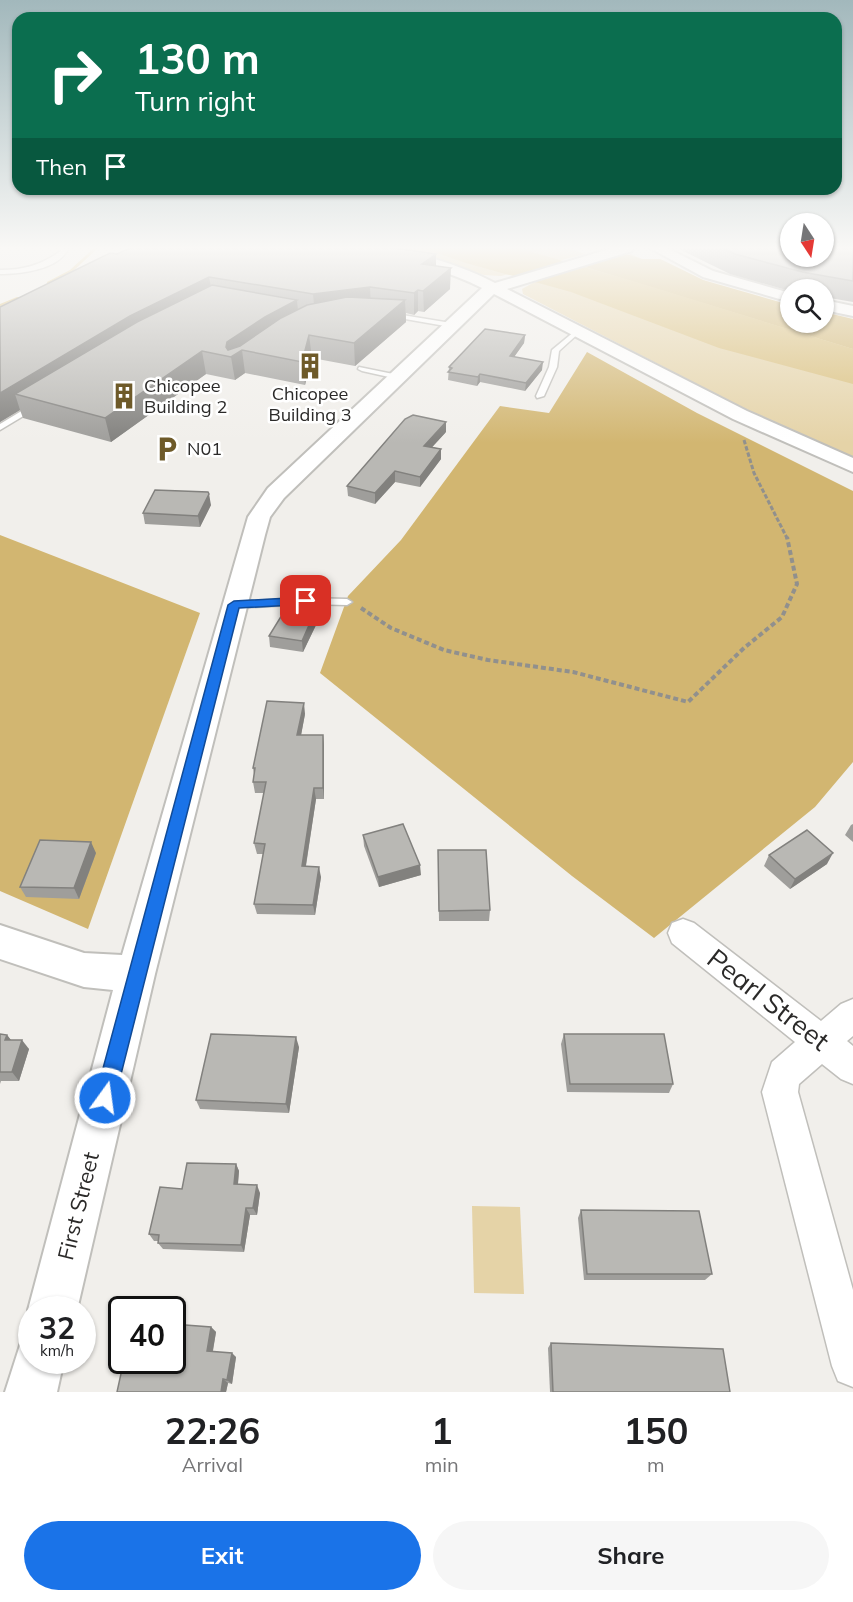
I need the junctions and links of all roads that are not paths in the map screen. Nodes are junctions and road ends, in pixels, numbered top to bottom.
1 (376, 313) edge
2 (463, 313) edge
3 (547, 313) edge
4 (451, 325) junction
5 (576, 332) junction
6 (362, 369) edge
7 (398, 377) junction
8 (540, 396) dead end
9 (40, 404) edge
10 (0, 428) edge
11 (853, 466) edge
12 (347, 602) road end
13 (234, 605) junction
14 (683, 933) dead end
15 (0, 942) edge
16 (136, 974) junction
17 (853, 1015) edge
18 (821, 1042) junction
19 (853, 1067) edge
20 (56, 1296) edge
21 (853, 1366) edge
22 (36, 1374) edge
23 (31, 1392) edge

1 - 4 lane
2 - 4 street, First Street
3 - 5 street
4 - 7 street, First Street
5 - 8 lane
5 - 11 street
6 - 7 lane
7 - 13 street, First Street
9 - 10 lane
12 - 13 lane
13 - 16 street, First Street
14 - 18 street, Pearl Street
15 - 16 street
16 - 20 street, First Street
17 - 18 street
18 - 19 street, Pearl Street
18 - 21 street
22 - 23 street

